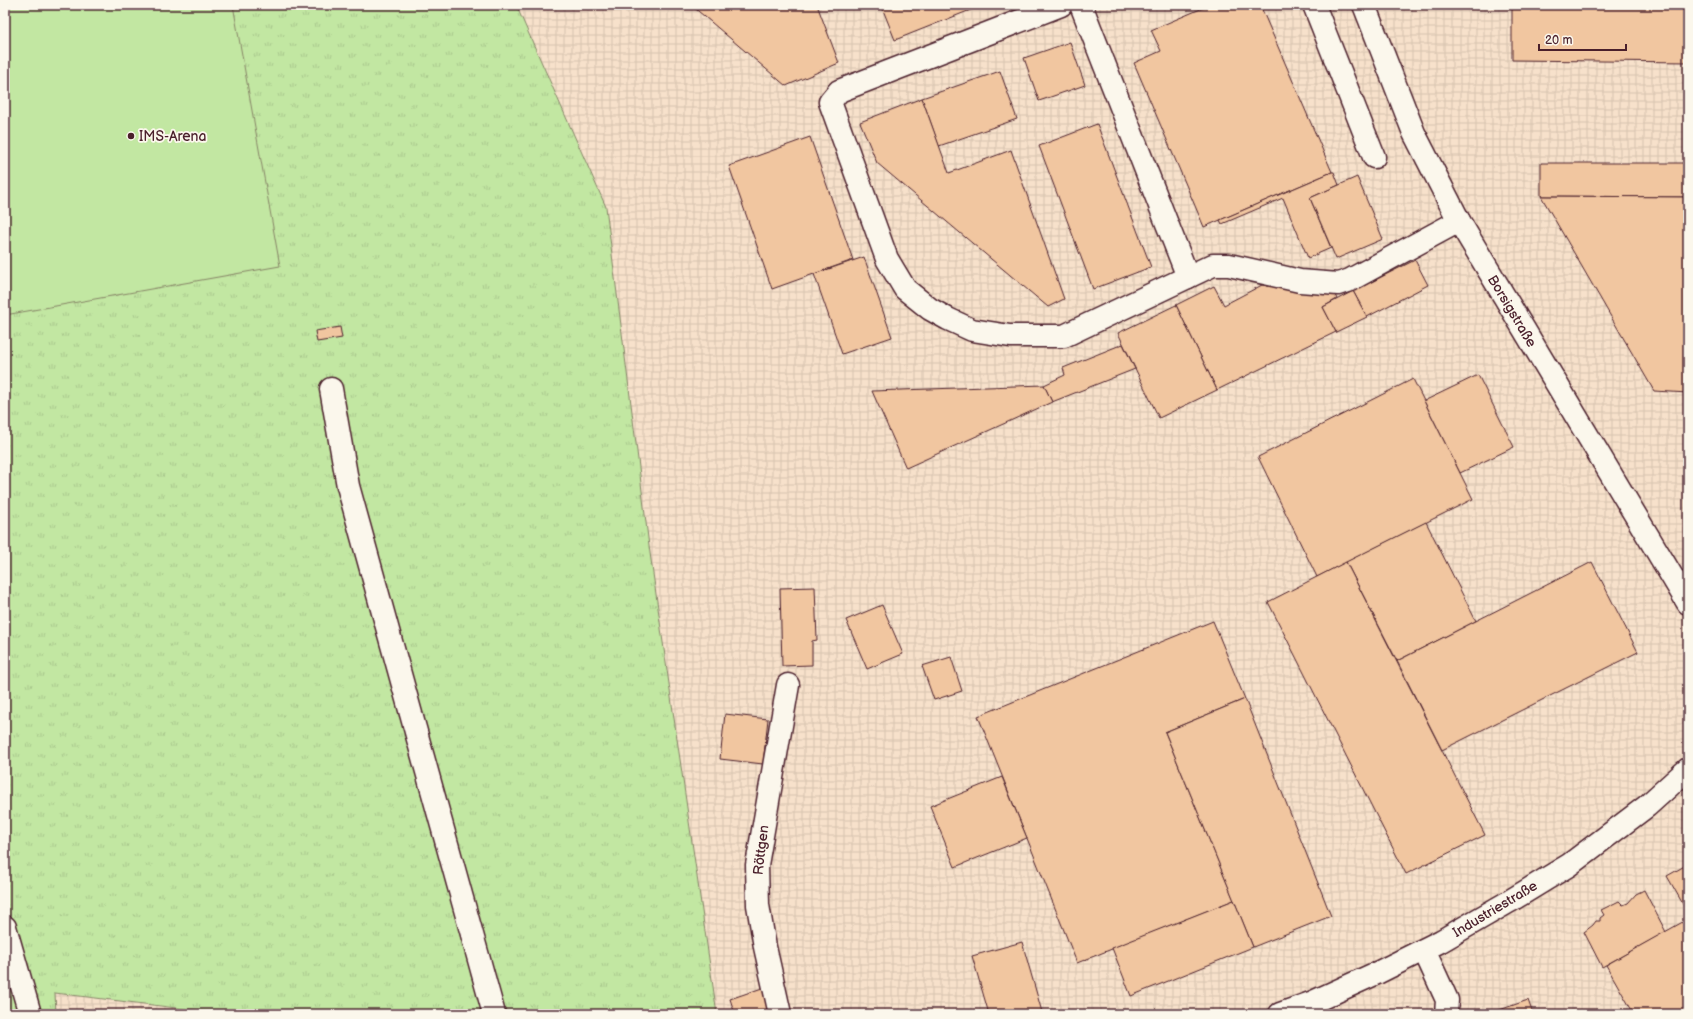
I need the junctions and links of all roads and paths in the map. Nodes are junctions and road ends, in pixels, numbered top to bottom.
1 (1061, 5) edge
2 (1081, 5) edge
3 (1314, 5) edge
4 (1364, 5) edge
5 (1374, 157) dead end
6 (1458, 221) junction
7 (1188, 277) junction
8 (331, 389) dead end
9 (1688, 603) edge
10 (788, 685) dead end
11 (1688, 769) edge
12 (5, 927) edge
13 (1424, 950) junction
14 (30, 1014) edge
15 (494, 1014) edge
16 (780, 1014) edge
17 (1280, 1014) edge
18 (1446, 1014) edge

1 - 7 street
2 - 7 street
3 - 5 street
4 - 6 street, Borsigstraße
6 - 7 street
6 - 9 street, Borsigstraße
8 - 15 street
10 - 16 street, Röttgen
11 - 13 street, Industriestraße
12 - 14 street
13 - 17 street, Industriestraße
13 - 18 street

